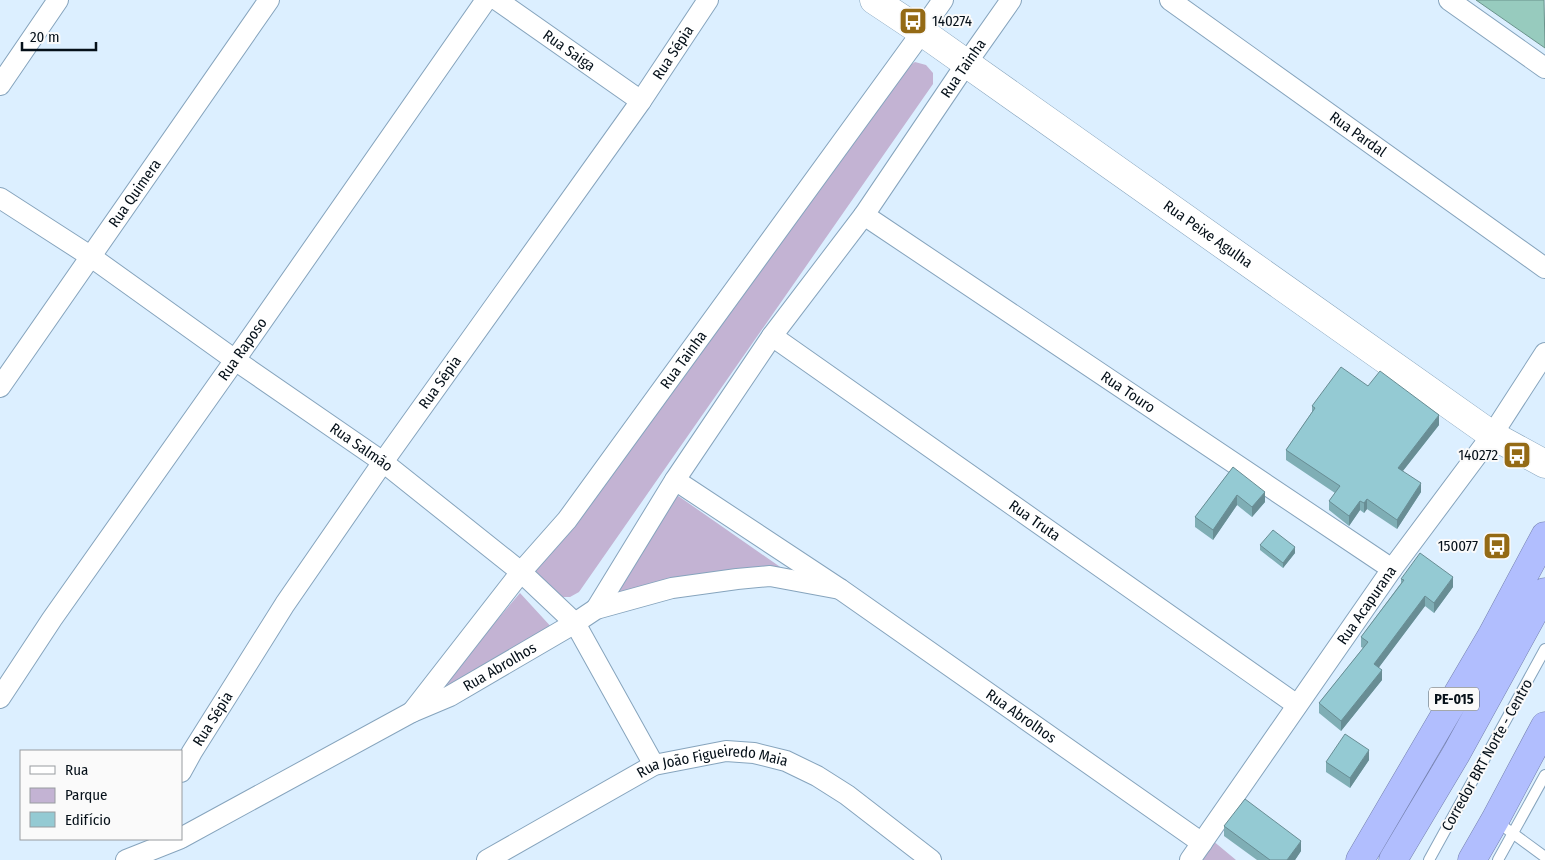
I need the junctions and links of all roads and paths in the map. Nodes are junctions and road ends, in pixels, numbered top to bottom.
1 (58, 0) edge
2 (270, 0) edge
3 (486, 0) edge
4 (497, 0) edge
5 (708, 0) edge
6 (874, 0) edge
7 (943, 0) edge
8 (1012, 0) edge
9 (1170, 0) edge
10 (1449, 0) edge
11 (922, 32) junction
12 (966, 64) junction
13 (1545, 68) edge
14 (0, 85) edge
15 (641, 101) junction
16 (0, 198) edge
17 (864, 215) junction
18 (90, 256) junction
19 (1545, 268) edge
20 (772, 336) junction
21 (1545, 353) edge
22 (235, 360) junction
23 (0, 387) edge
24 (1492, 435) junction
25 (383, 462) junction
26 (1545, 464) edge
27 (675, 480) junction
28 (1545, 536) edge
29 (1392, 569) junction
30 (521, 572) junction
31 (840, 589) junction
32 (1545, 592) edge
33 (596, 609) junction
34 (575, 623) junction
35 (1545, 649) edge
36 (0, 698) edge
37 (1297, 706) junction
38 (412, 712) junction
39 (1545, 726) edge
40 (654, 765) junction
41 (182, 770) edge
42 (1545, 775) edge
43 (1505, 827) junction
44 (182, 840) edge
45 (176, 843) edge
46 (1202, 843) junction
47 (1545, 857) edge
48 (126, 860) edge
49 (487, 860) edge
50 (932, 860) edge
51 (1190, 860) edge
52 (1360, 860) edge
53 (1393, 860) edge
54 (1429, 860) edge
55 (1472, 860) edge
56 (1498, 860) edge

1 - 14 street
2 - 18 street, Rua Quimera
3 - 22 street, Rua Raposo
4 - 15 street, Rua Saiga
5 - 15 street, Rua Sépia
6 - 11 street, Rua Peixe Agulha
7 - 11 street, Rua Tainha
8 - 12 street, Rua Tainha
9 - 19 street, Rua Pardal
10 - 13 street
11 - 12 street, Rua Peixe Agulha
11 - 30 street, Rua Tainha
12 - 17 street, Rua Tainha
12 - 24 street, Rua Peixe Agulha
15 - 25 street, Rua Sépia
16 - 18 street, Rua Salmão
17 - 20 street, Rua Tainha
17 - 29 street, Rua Touro
18 - 22 street, Rua Salmão
18 - 23 street, Rua Quimera
20 - 27 street, Rua Tainha
20 - 37 street, Rua Truta
21 - 24 street, Rua Acapurana
22 - 25 street, Rua Salmão
22 - 36 street, Rua Raposo
24 - 26 street, Rua Peixe Agulha
24 - 29 street, Rua Acapurana
25 - 30 street, Rua Salmão
25 - 41 street, Rua Sépia
27 - 31 street, Rua Abrolhos
27 - 33 street, Rua Tainha
28 - 52 highway, PE-015
29 - 37 street, Rua Acapurana
30 - 34 street, Rua Salmão
30 - 38 street, Rua Tainha
31 - 33 street, Rua Abrolhos
31 - 46 street, Rua Abrolhos
32 - 53 highway, PE-015
33 - 34 street, Rua Abrolhos
34 - 38 street, Rua Abrolhos
34 - 40 street, Rua Salmão
35 - 54 lane, Corredor BRT Norte - Centro
37 - 46 street, Rua Acapurana
38 - 44 street, Rua Abrolhos
39 - 43 highway
40 - 49 street, Rua João Figueiredo Maia
40 - 50 street, Rua João Figueiredo Maia
42 - 43 lane
43 - 47 lane
43 - 55 highway
43 - 56 lane
45 - 48 street, Rua Abrolhos
46 - 51 street, Rua Acapurana

